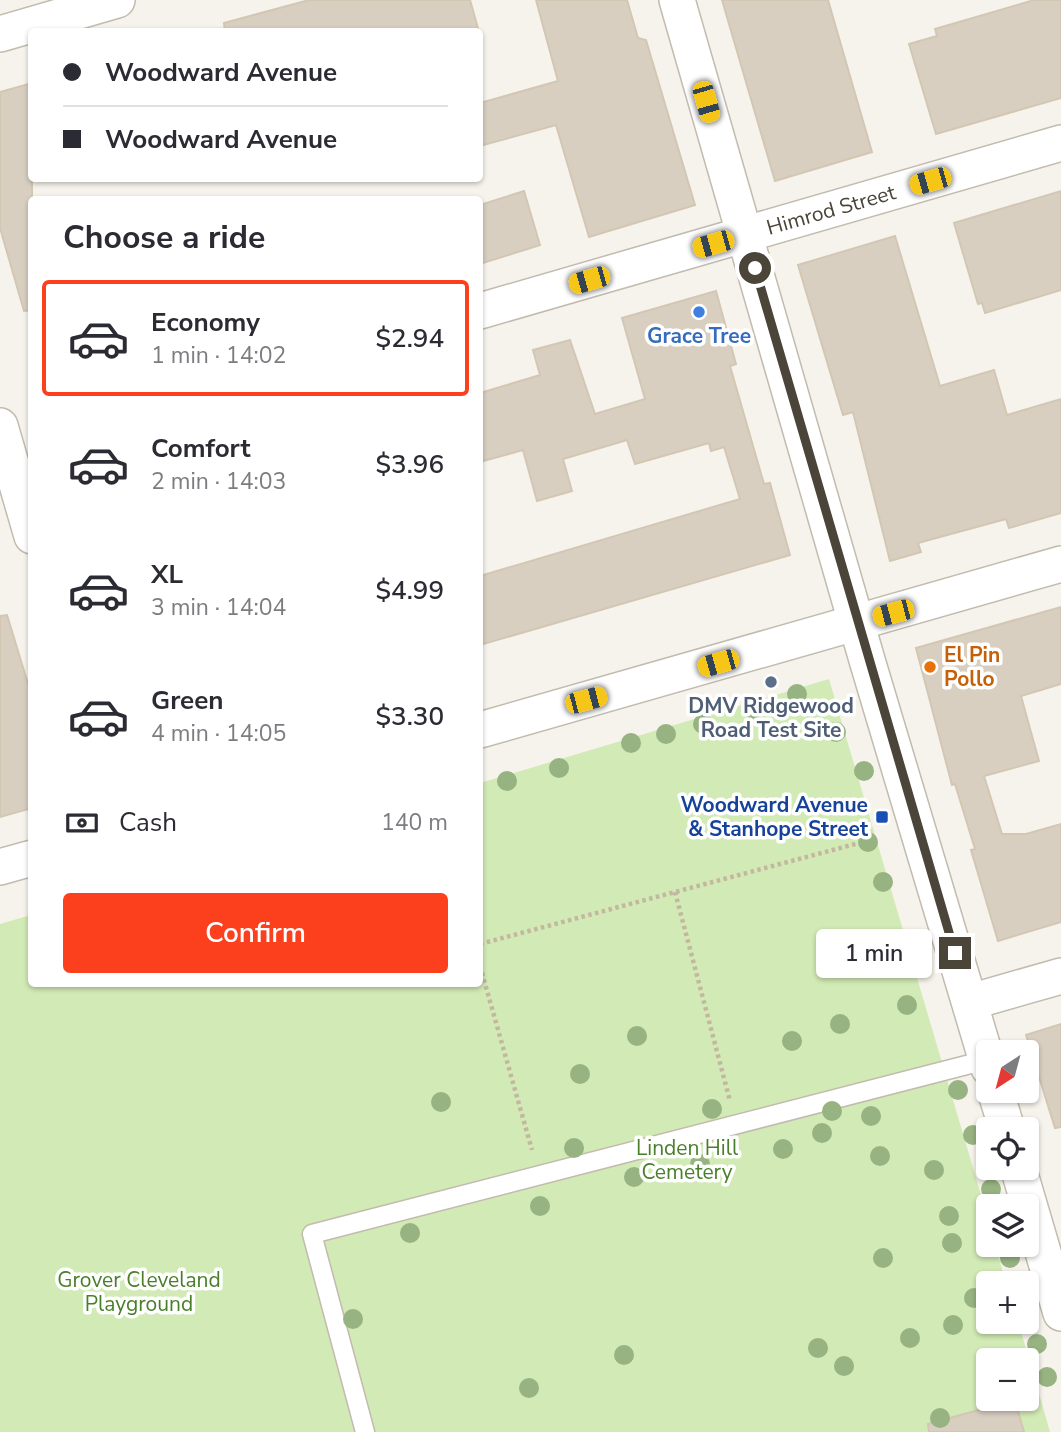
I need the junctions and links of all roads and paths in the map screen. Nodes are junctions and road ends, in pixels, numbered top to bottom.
1 (117, 0) edge
2 (677, 0) edge
3 (0, 34) edge
4 (1061, 143) edge
5 (745, 235) junction
6 (483, 310) edge
7 (10, 441) edge
8 (28, 519) edge
9 (1061, 564) edge
10 (858, 622) junction
11 (483, 729) edge
12 (859, 843) dead end
13 (28, 859) edge
14 (0, 867) edge
15 (675, 892) junction
16 (483, 943) edge
17 (1061, 976) edge
18 (483, 977) edge
19 (970, 1002) junction
20 (981, 1040) edge
21 (976, 1076) edge
22 (736, 1124) junction
23 (539, 1175) junction
24 (1022, 1180) edge
25 (1061, 1313) edge
26 (365, 1432) edge

1 - 3 street
2 - 5 street
4 - 5 street, Himrod Street
5 - 6 street, Himrod Street
5 - 10 street
7 - 8 street
9 - 10 street
10 - 11 street
10 - 19 street
12 - 15 path
13 - 14 street
15 - 16 path
15 - 22 path
17 - 19 street
18 - 23 path
19 - 20 street
21 - 22 lane
22 - 23 lane
23 - 26 lane
24 - 25 street

